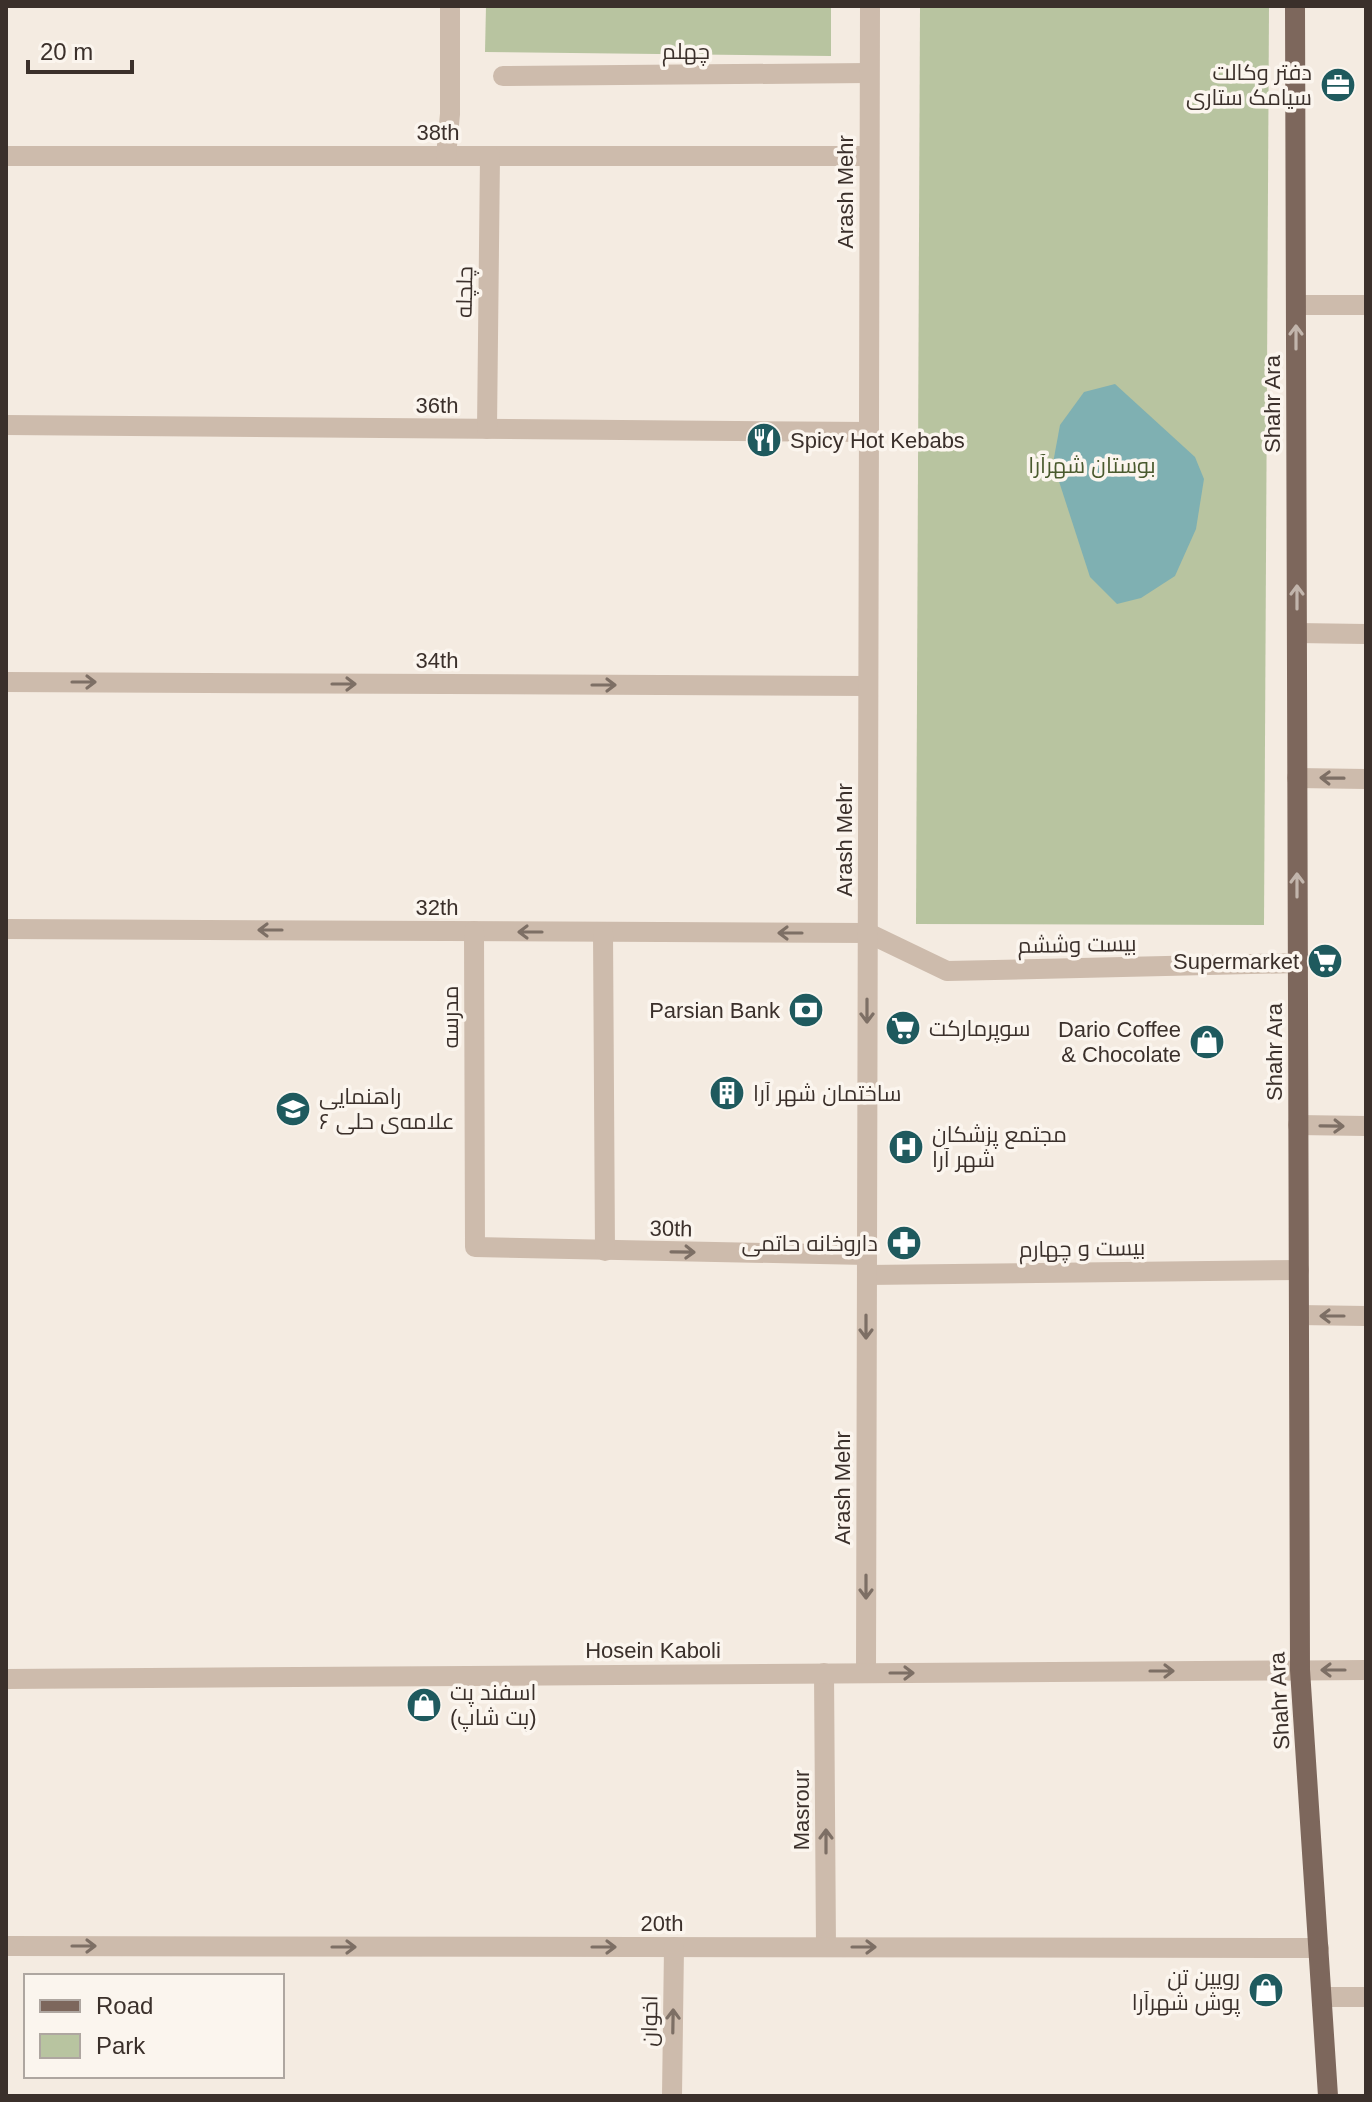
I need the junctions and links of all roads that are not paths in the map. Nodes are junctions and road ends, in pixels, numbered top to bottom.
1 (450, 6) edge
2 (870, 6) edge
3 (1295, 6) edge
4 (869, 73) junction
5 (503, 76) dead end
6 (6, 156) edge
7 (446, 156) junction
8 (490, 156) junction
9 (869, 156) junction
10 (1296, 305) junction
11 (1366, 305) edge
12 (6, 425) edge
13 (487, 429) junction
14 (869, 432) junction
15 (1297, 633) junction
16 (1366, 634) edge
17 (6, 682) edge
18 (868, 686) junction
19 (1297, 778) junction
20 (1366, 779) edge
21 (6, 929) edge
22 (474, 931) junction
23 (603, 932) junction
24 (868, 933) junction
25 (1298, 963) junction
26 (1298, 1125) junction
27 (1366, 1126) edge
28 (475, 1247) joint
29 (605, 1251) junction
30 (866, 1265) junction
31 (1299, 1270) junction
32 (1299, 1315) junction
33 (1366, 1316) edge
34 (1300, 1670) junction
35 (1366, 1670) edge
36 (824, 1673) junction
37 (866, 1673) junction
38 (6, 1679) edge
39 (6, 1946) edge
40 (674, 1947) junction
41 (826, 1947) junction
42 (1319, 1948) junction
43 (1322, 1997) junction
44 (1366, 1997) edge
45 (672, 2096) edge
46 (1328, 2096) edge

1 - 7 street
2 - 4 street, Arash Mehr
3 - 10 main road, Shahr Ara
4 - 5 street, چهلم
4 - 9 street, Arash Mehr
6 - 7 street, 38th
7 - 8 street, 38th
8 - 9 street, 38th
8 - 13 street, چلچله
9 - 14 street, Arash Mehr
10 - 11 street
15 -> 10 main road, Shahr Ara
12 - 13 street, 36th
13 - 14 street, 36th
14 - 18 street, Arash Mehr
15 - 16 street
15 - 19 main road, Shahr Ara
17 -> 18 street, 34th
18 - 24 street, Arash Mehr
20 -> 19 street
25 -> 19 main road, Shahr Ara
22 -> 21 street, 32th
23 -> 22 street, 32th
22 - 28 street, مدرسه
24 -> 23 street, 32th
23 - 29 street
24 - 25 street, بیست وششم
24 -> 30 street, Arash Mehr
25 - 26 main road, Shahr Ara
26 -> 27 street
26 - 31 main road, Shahr Ara
28 - 29 street, 30th
29 -> 30 street, 30th
30 - 31 street, بیست و چهارم
30 -> 37 street, Arash Mehr
31 - 32 main road, Shahr Ara
33 -> 32 street
32 - 34 main road, Shahr Ara
35 -> 34 street, Hosein Kaboli
37 -> 34 street, Hosein Kaboli
34 - 42 main road, Shahr Ara
36 - 37 street, Hosein Kaboli
36 - 38 street, Hosein Kaboli
41 -> 36 street, Masrour
39 -> 40 street, 20th
40 - 41 street, 20th
45 -> 40 street, اخوان
41 -> 42 street, 20th
42 - 43 main road, Shahr Ara
43 - 44 street
43 - 46 main road, Shahr Ara

